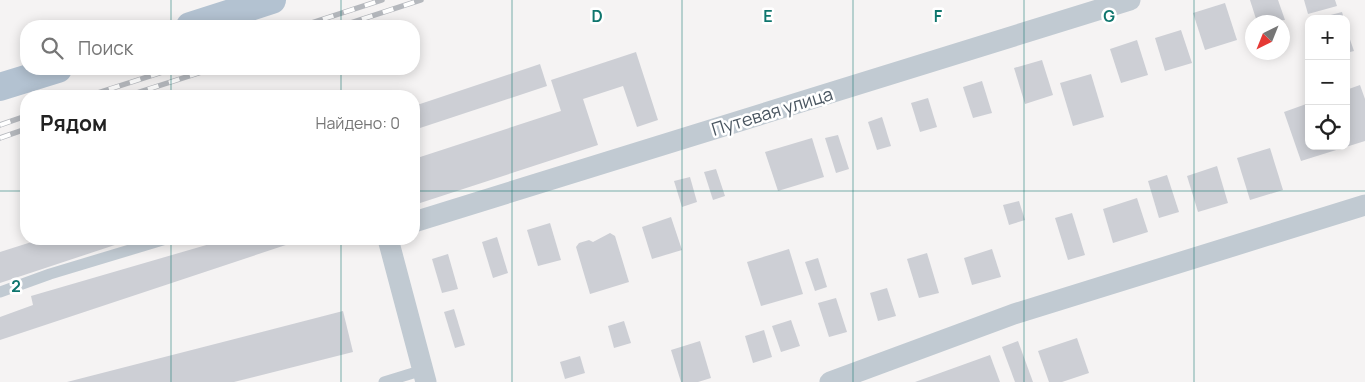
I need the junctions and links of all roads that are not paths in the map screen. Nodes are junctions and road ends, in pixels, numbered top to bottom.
1 (272, 0) edge
2 (1130, 0) edge
3 (209, 20) edge
4 (39, 75) edge
5 (0, 87) edge
6 (1365, 205) edge
7 (420, 220) edge
8 (146, 245) edge
9 (390, 245) edge
10 (0, 292) edge
11 (425, 376) edge
12 (384, 382) edge
13 (830, 382) edge

1 - 3 main road
2 - 7 street, Путевая улица
4 - 5 main road
6 - 13 street
8 - 10 lane
9 - 11 street
11 - 12 lane

